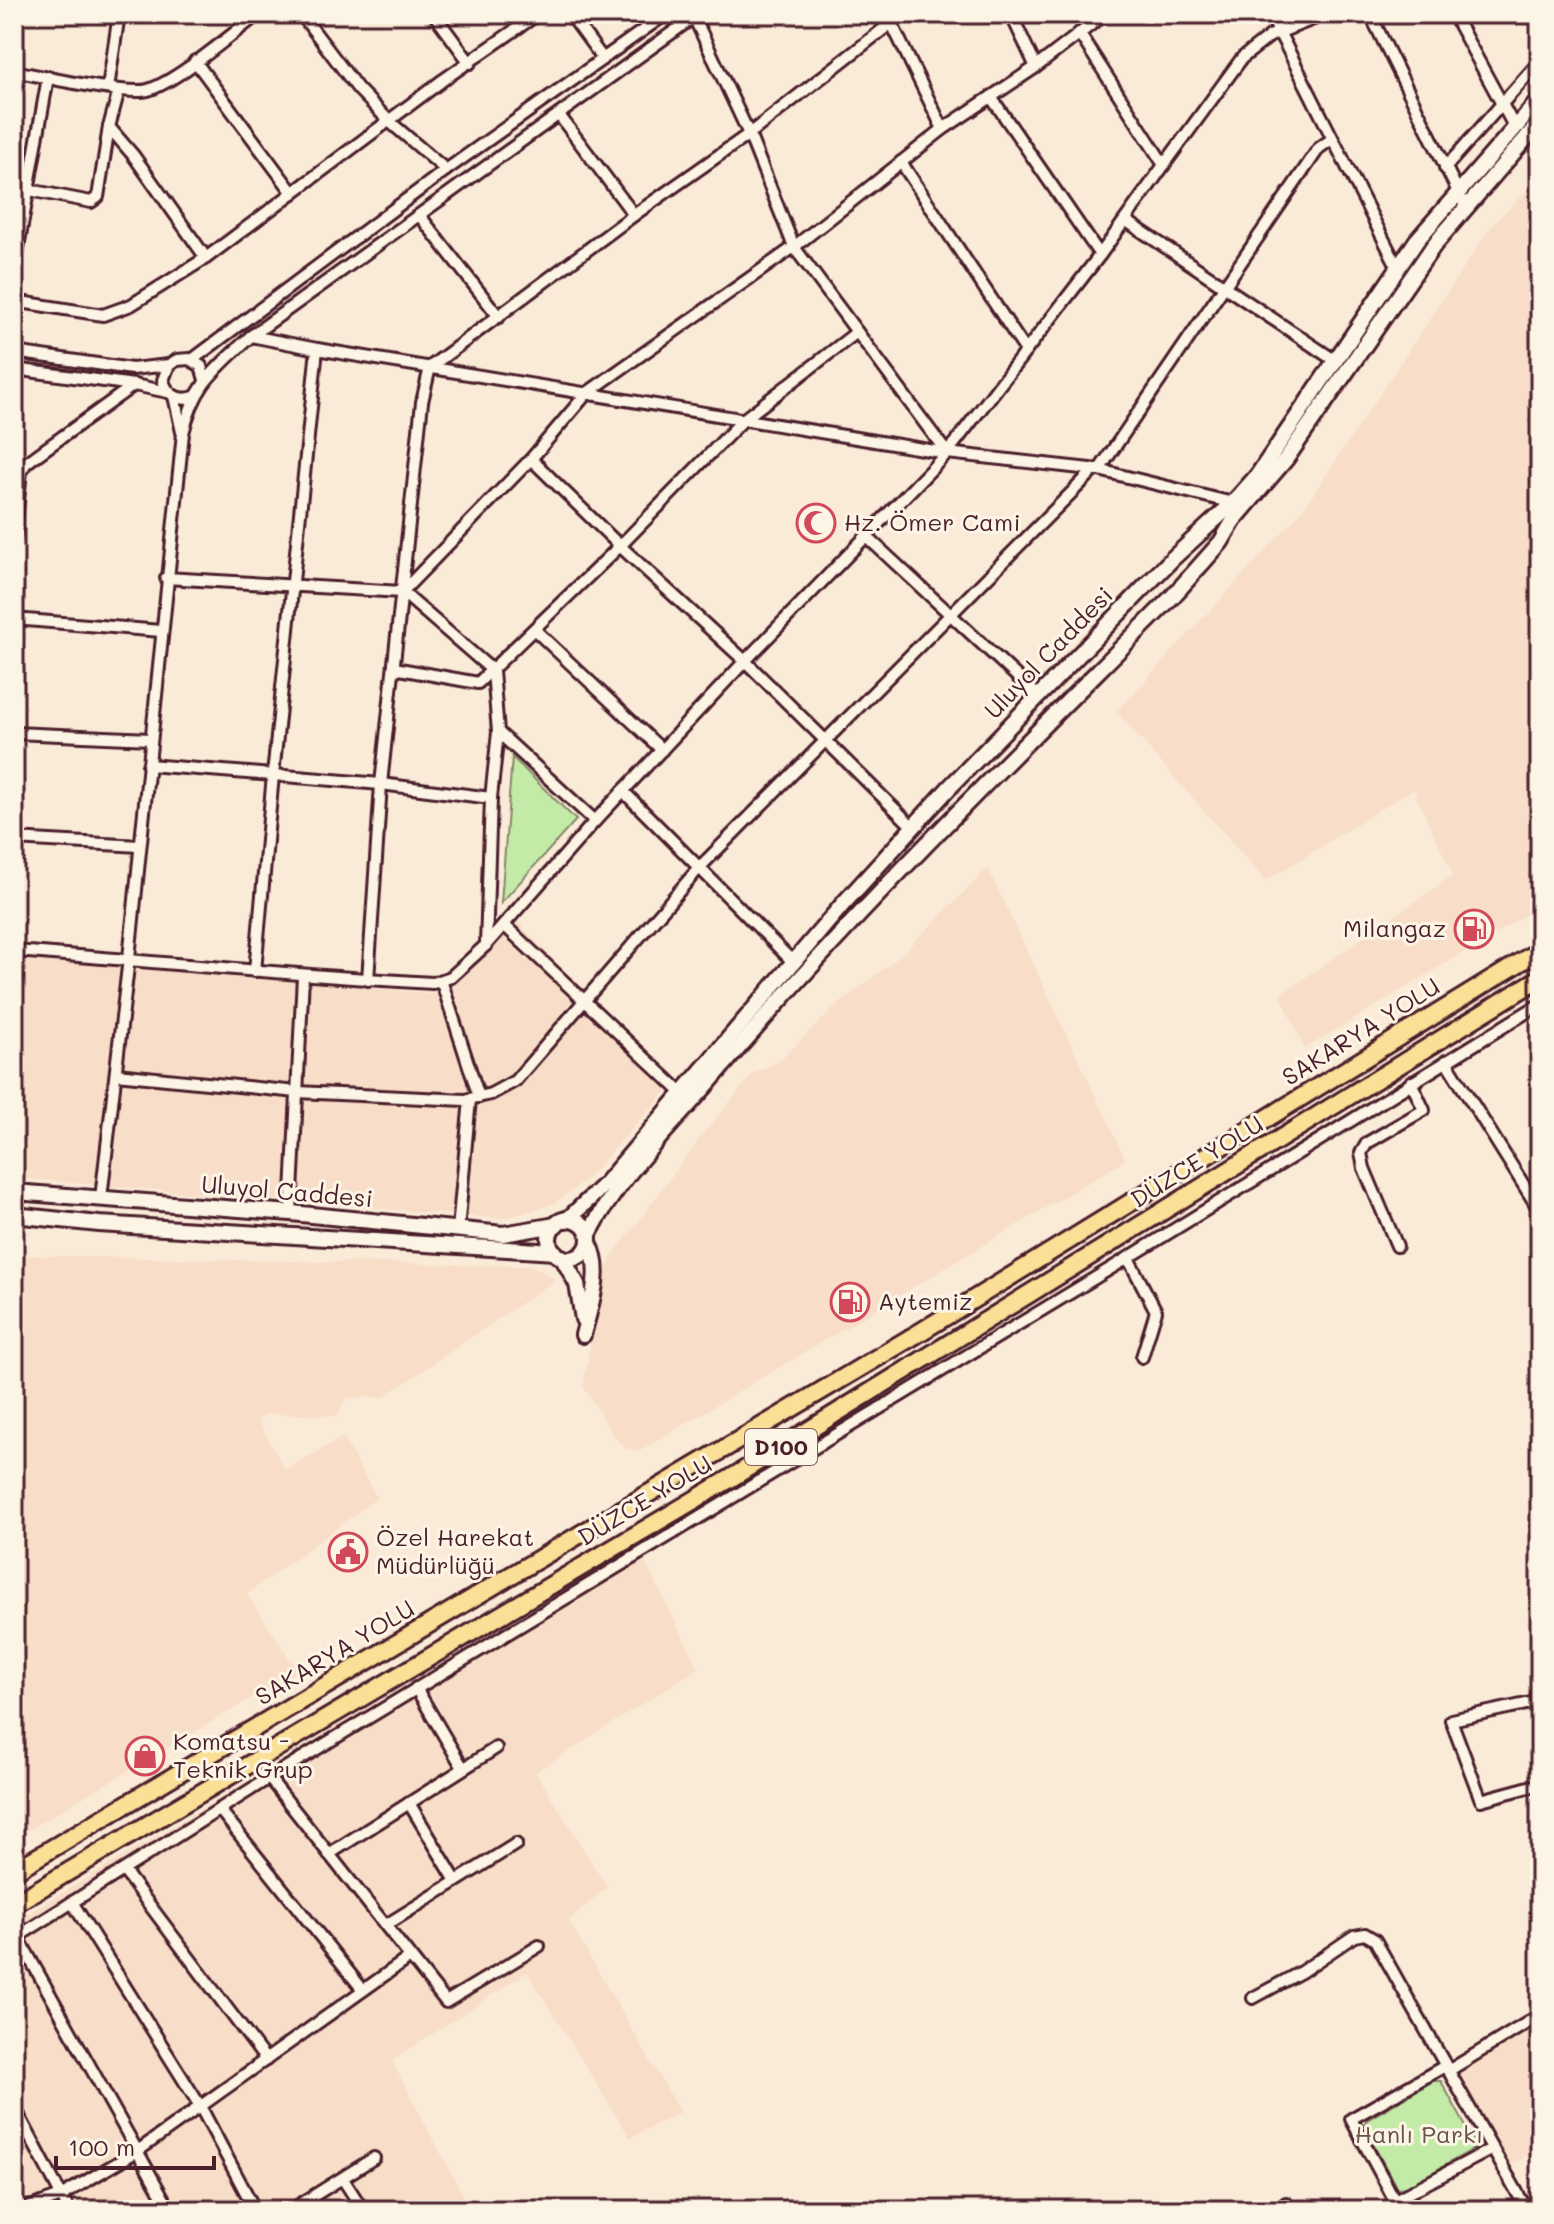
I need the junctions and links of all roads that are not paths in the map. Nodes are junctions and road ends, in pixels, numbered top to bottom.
1 (119, 14) edge
2 (259, 14) edge
3 (301, 14) edge
4 (434, 14) edge
5 (538, 14) edge
6 (570, 14) edge
7 (666, 14) edge
8 (1011, 14) edge
9 (1105, 14) edge
10 (1270, 14) edge
11 (1326, 14) edge
12 (1370, 14) edge
13 (1453, 14) edge
14 (696, 16) edge
15 (888, 19) edge
16 (1079, 33) junction
17 (1279, 33) junction
18 (603, 59) junction
19 (195, 61) junction
20 (1540, 61) edge
21 (470, 63) junction
22 (1036, 67) junction
23 (14, 71) edge
24 (48, 77) junction
25 (114, 89) junction
26 (991, 97) junction
27 (1540, 99) edge
28 (1501, 105) junction
29 (559, 115) junction
30 (390, 122) junction
31 (1540, 122) edge
32 (109, 127) junction
33 (1515, 128) junction
34 (943, 129) junction
35 (749, 134) junction
36 (1332, 139) junction
37 (901, 162) junction
38 (1164, 165) junction
39 (1445, 168) junction
40 (446, 170) junction
41 (14, 187) edge
42 (29, 189) junction
43 (293, 193) junction
44 (1458, 193) junction
45 (1466, 208) junction
46 (634, 215) junction
47 (420, 216) junction
48 (1125, 220) junction
49 (794, 247) junction
50 (1100, 255) junction
51 (206, 258) junction
52 (1397, 266) junction
53 (14, 271) edge
54 (1226, 287) junction
55 (14, 301) edge
56 (499, 317) junction
57 (857, 332) junction
58 (251, 336) junction
59 (317, 349) junction
60 (1026, 351) junction
61 (14, 352) edge
62 (192, 360) junction
63 (1334, 360) junction
64 (169, 365) junction
65 (430, 367) junction
66 (14, 369) edge
67 (205, 380) junction
68 (134, 385) junction
69 (587, 393) junction
70 (171, 394) junction
71 (194, 397) junction
72 (744, 419) junction
73 (183, 433) junction
74 (947, 453) junction
75 (531, 459) junction
76 (1096, 470) junction
77 (1256, 494) junction
78 (1233, 503) junction
79 (866, 536) junction
80 (14, 541) edge
81 (620, 546) junction
82 (166, 578) junction
83 (292, 586) junction
84 (402, 592) junction
85 (951, 616) junction
86 (14, 619) edge
87 (535, 630) junction
88 (161, 631) junction
89 (745, 661) junction
90 (394, 668) junction
91 (493, 671) junction
92 (1038, 696) junction
93 (498, 732) junction
94 (14, 733) edge
95 (151, 739) junction
96 (826, 740) junction
97 (662, 750) junction
98 (148, 765) junction
99 (273, 775) junction
100 (381, 784) junction
101 (623, 791) junction
102 (491, 798) junction
103 (595, 821) junction
104 (913, 827) junction
105 (14, 839) edge
106 (140, 846) junction
107 (699, 868) junction
108 (504, 925) junction
109 (486, 945) junction
110 (1540, 950) edge
111 (14, 951) edge
112 (129, 958) junction
113 (793, 962) junction
114 (255, 971) junction
115 (303, 976) junction
116 (1540, 978) edge
117 (368, 980) junction
118 (441, 980) junction
119 (585, 1002) junction
120 (1540, 1004) edge
121 (1446, 1061) junction
122 (116, 1074) junction
123 (1411, 1082) junction
124 (297, 1092) junction
125 (683, 1094) junction
126 (474, 1098) junction
127 (14, 1192) edge
128 (101, 1198) junction
129 (1540, 1211) edge
130 (291, 1213) junction
131 (14, 1215) edge
132 (562, 1222) junction
133 (458, 1230) junction
134 (589, 1239) junction
135 (1397, 1246) dead end
136 (558, 1255) junction
137 (1128, 1258) junction
138 (1142, 1357) dead end
139 (416, 1688) junction
140 (1540, 1701) edge
141 (496, 1748) dead end
142 (463, 1768) junction
143 (269, 1778) junction
144 (1540, 1784) edge
145 (409, 1803) junction
146 (220, 1810) junction
147 (516, 1844) dead end
148 (329, 1854) junction
149 (14, 1871) edge
150 (124, 1871) junction
151 (456, 1881) junction
152 (49, 1883) junction
153 (72, 1902) junction
154 (14, 1904) edge
155 (14, 1913) edge
156 (386, 1925) junction
157 (16, 1938) edge
158 (539, 1946) dead end
159 (410, 1957) junction
160 (363, 1990) junction
161 (1253, 1998) dead end
162 (1540, 2015) edge
163 (266, 2060) junction
164 (1447, 2069) junction
165 (14, 2106) edge
166 (200, 2106) junction
167 (1492, 2149) junction
168 (139, 2150) junction
169 (374, 2158) dead end
170 (343, 2179) junction
171 (61, 2196) junction
172 (1397, 2205) edge
173 (22, 2210) edge
174 (69, 2210) edge
175 (170, 2210) edge
176 (255, 2210) edge
177 (291, 2210) edge
178 (363, 2210) edge
179 (1527, 2210) edge

1 - 25 street
2 - 19 street
3 - 30 street
4 - 21 street
5 - 21 street
6 - 18 street
7 - 18 street
8 - 22 street
9 - 16 street
10 - 17 street
11 - 17 street
12 - 39 street
13 - 28 street
14 - 29 street
14 - 35 street
15 - 34 street
15 - 35 street
16 - 22 street
16 - 38 street
17 - 36 street
17 - 38 street
18 - 40 street
19 - 25 street
19 - 43 street
20 - 28 street
21 - 30 street
22 - 26 street
23 - 24 street
24 - 25 street
24 - 42 street
25 - 32 street
26 - 34 street
26 - 50 street
27 - 33 main road, Uluyol Caddesi
28 - 33 street
28 - 39 street
29 - 46 street
29 - 47 street
30 - 40 street
30 - 43 street
31 - 45 main road, Uluyol Caddesi
32 - 42 street
32 - 51 street
33 - 44 main road, Uluyol Caddesi
34 - 37 street
35 - 46 street
35 - 49 street
36 - 52 street
36 - 54 street
37 - 49 street
37 - 60 street
38 - 48 street
39 - 44 street
40 - 62 street
41 - 42 street
42 - 53 street
43 - 51 street
44 - 45 street
44 - 52 main road, Uluyol Caddesi
45 - 77 main road, Uluyol Caddesi
46 - 56 street
47 - 56 street
47 - 58 street
48 - 50 street
48 - 54 street
49 - 57 street
49 - 69 street
50 - 60 street
51 - 55 street
52 - 63 main road, Uluyol Caddesi
54 - 63 street
54 - 76 street
56 - 65 street
57 - 72 street
57 - 74 street
58 - 59 street
58 - 67 street
59 - 65 street
59 - 83 street
60 - 74 street
61 - 64 street
62 - 64 street
62 - 67 street
63 - 78 main road, Uluyol Caddesi
64 - 70 street
65 - 69 street
65 - 84 street
66 - 68 street
67 - 71 street
68 - 70 street
68 - 80 street
69 - 72 street
69 - 75 street
70 - 71 street
70 - 73 street
71 - 73 street
72 - 74 street
72 - 81 street
73 - 82 street
74 - 76 street
74 - 79 street
75 - 81 street
75 - 84 street
76 - 78 street
76 - 85 street
77 - 78 street
77 - 134 main road, Uluyol Caddesi
78 - 92 main road, Uluyol Caddesi
79 - 85 street
79 - 89 street
81 - 87 street
81 - 89 street
82 - 83 street
82 - 88 street
83 - 84 street
83 - 99 street
84 - 90 street
84 - 91 street
85 - 92 street
85 - 96 street
86 - 88 street
87 - 91 street
87 - 97 street
88 - 95 street
89 - 96 street
89 - 97 street
90 - 91 street
90 - 100 street
91 - 93 street
92 - 104 main road, Uluyol Caddesi
93 - 102 street
93 - 103 street
94 - 95 street
95 - 98 street
96 - 104 street
96 - 107 street
97 - 101 street
98 - 99 street
98 - 106 street
99 - 100 street
99 - 114 street
100 - 102 street
100 - 117 street
101 - 103 street
101 - 107 street
102 - 109 street
103 - 108 street
104 - 113 main road, Uluyol Caddesi
105 - 106 street
106 - 112 street
107 - 113 street
107 - 119 street
108 - 109 street
108 - 119 street
109 - 118 street
110 - 149 highway, SAKARYA YOLU / D100
111 - 112 street
112 - 114 street
112 - 122 street
113 - 125 main road, Uluyol Caddesi
114 - 115 street
115 - 117 street
115 - 124 street
116 - 152 highway, DÜZCE YOLU / D100
117 - 118 street
118 - 126 street
119 - 125 street
119 - 126 street
120 - 121 street
121 - 123 street
121 - 129 street
122 - 124 street
122 - 128 street
123 - 135 street
123 - 137 street
124 - 126 street
124 - 130 street
125 - 132 main road, Uluyol Caddesi
126 - 133 street
127 - 128 main road, Uluyol Caddesi
128 - 130 main road, Uluyol Caddesi
130 - 133 main road, Uluyol Caddesi
131 - 136 main road, Uluyol Caddesi
132 - 133 main road, Uluyol Caddesi
132 - 134 main road
132 - 136 main road
134 - 136 main road
134 - 136 main road
137 - 138 street
137 - 139 street
139 - 142 street
139 - 143 street
140 - 144 street
141 - 142 street
142 - 145 street
143 - 146 street
143 - 148 street
145 - 148 street
145 - 151 street
146 - 150 street
146 - 160 street
147 - 151 street
148 - 156 street
150 - 153 street
150 - 163 street
151 - 156 street
152 - 154 highway, DÜZCE YOLU / D100
152 - 155 highway
153 - 157 street
153 - 166 street
156 - 159 street
157 - 168 street
158 - 159 street
159 - 160 street
160 - 163 street
161 - 164 street
162 - 164 street
163 - 166 street
164 - 167 street
164 - 172 street
165 - 171 street
166 - 168 street
166 - 176 street
167 - 172 street
167 - 179 street
168 - 171 street
168 - 175 street
169 - 170 street
170 - 177 street
170 - 178 street
171 - 173 street
171 - 174 street

